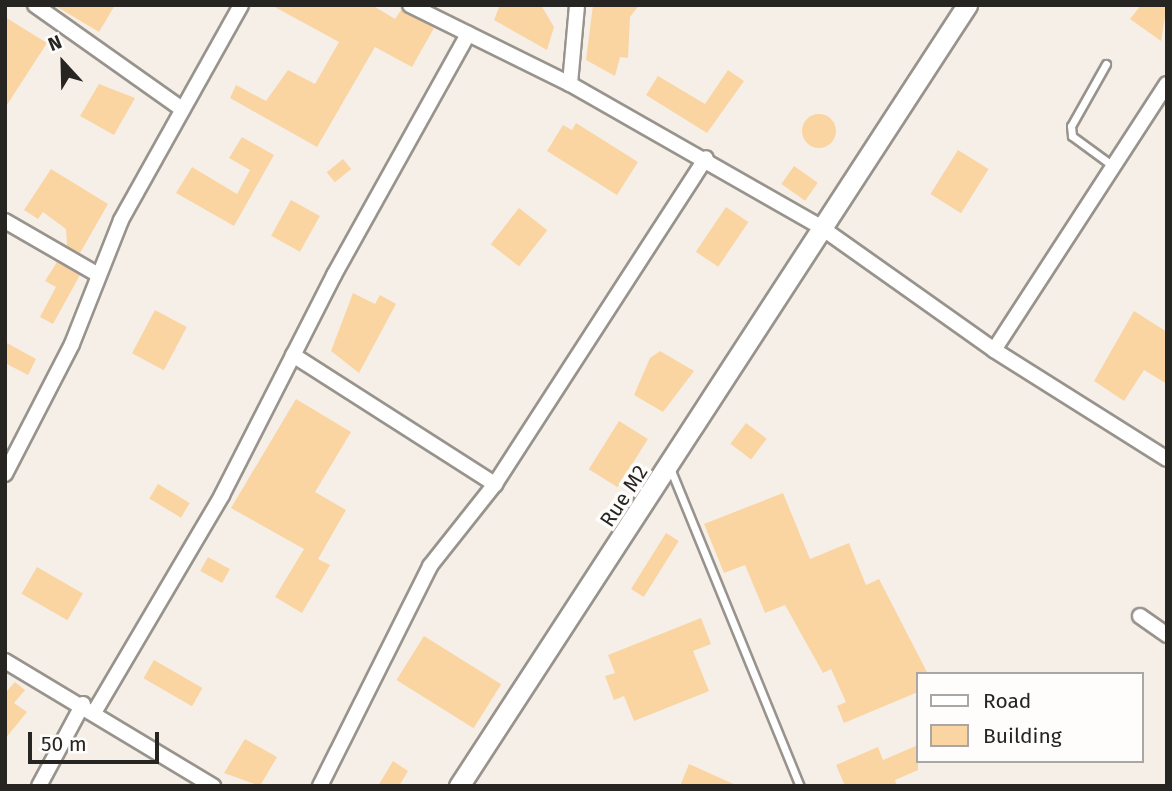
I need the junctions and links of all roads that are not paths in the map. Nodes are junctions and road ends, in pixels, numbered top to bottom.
1 (35, 5) edge
2 (241, 5) edge
3 (410, 5) edge
4 (577, 5) edge
5 (967, 5) edge
6 (468, 34) junction
7 (1106, 64) dead end
8 (1167, 83) edge
9 (570, 84) junction
10 (181, 109) junction
11 (706, 158) junction
12 (1113, 166) junction
13 (5, 221) edge
14 (822, 228) junction
15 (95, 273) junction
16 (994, 350) junction
17 (293, 355) junction
18 (1164, 453) edge
19 (670, 467) junction
20 (5, 474) edge
21 (495, 484) junction
22 (1140, 616) dead end
23 (1167, 635) edge
24 (5, 661) edge
25 (89, 707) junction
26 (39, 786) edge
27 (213, 786) edge
28 (320, 786) edge
29 (459, 786) edge
30 (800, 786) edge

1 - 10 street
2 - 10 street
3 - 6 street
4 - 9 street
5 - 14 street, Rue M2
6 - 9 street
6 - 17 street
7 - 12 lane
8 - 12 street
9 - 11 street
10 - 15 street
11 - 14 street
11 - 21 street
12 - 16 street
13 - 15 street
14 - 16 street
14 - 19 street, Rue M2
15 - 20 street
16 - 18 street
17 - 21 street
17 - 25 street
19 - 29 street, Rue M2
19 - 30 lane
21 - 28 street
22 - 23 street
24 - 25 street
25 - 26 street
25 - 27 street

